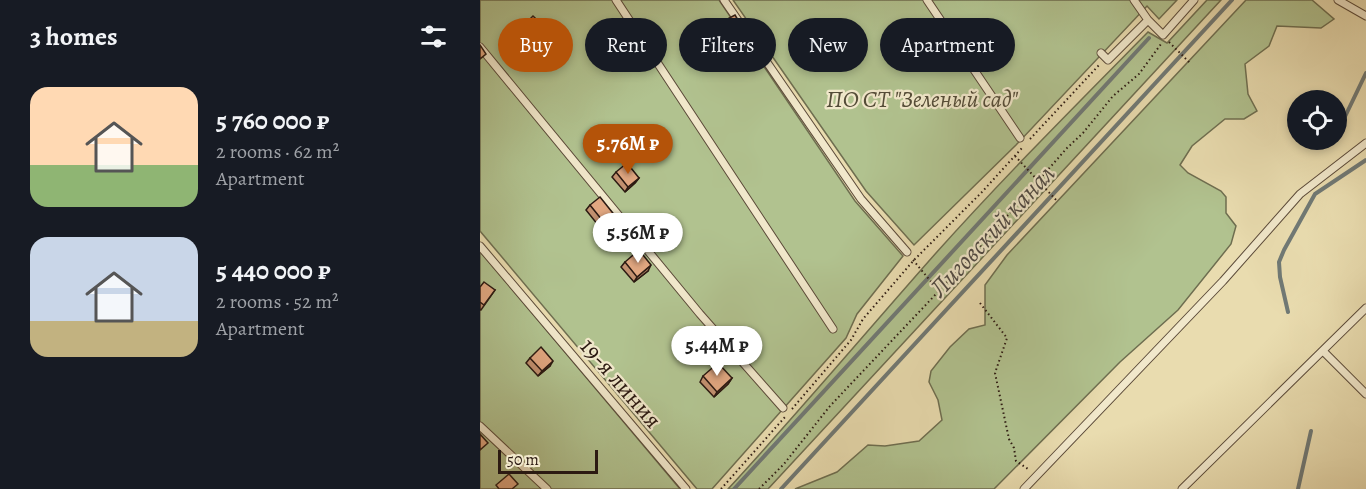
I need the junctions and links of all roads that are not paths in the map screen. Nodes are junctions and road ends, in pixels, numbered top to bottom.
1 (616, 0) edge
2 (724, 0) edge
3 (927, 0) edge
4 (1134, 0) edge
5 (1194, 0) edge
6 (1338, 0) edge
7 (1366, 16) edge
8 (1148, 20) junction
9 (480, 47) edge
10 (1101, 53) dead end
11 (1020, 138) dead end
12 (1366, 143) edge
13 (480, 246) edge
14 (907, 252) dead end
15 (1366, 308) edge
16 (833, 329) dead end
17 (1323, 351) junction
18 (1366, 394) edge
19 (783, 408) dead end
20 (480, 426) edge
21 (547, 489) edge
22 (686, 489) edge
23 (1024, 489) edge
24 (1182, 489) edge

1 - 16 lane
2 - 14 lane
3 - 11 lane
4 - 8 lane
5 - 8 lane
6 - 7 lane
8 - 10 lane
9 - 19 lane
12 - 23 lane
13 - 22 lane, 19-я линия
15 - 17 lane
17 - 18 lane
17 - 24 lane
20 - 21 lane

